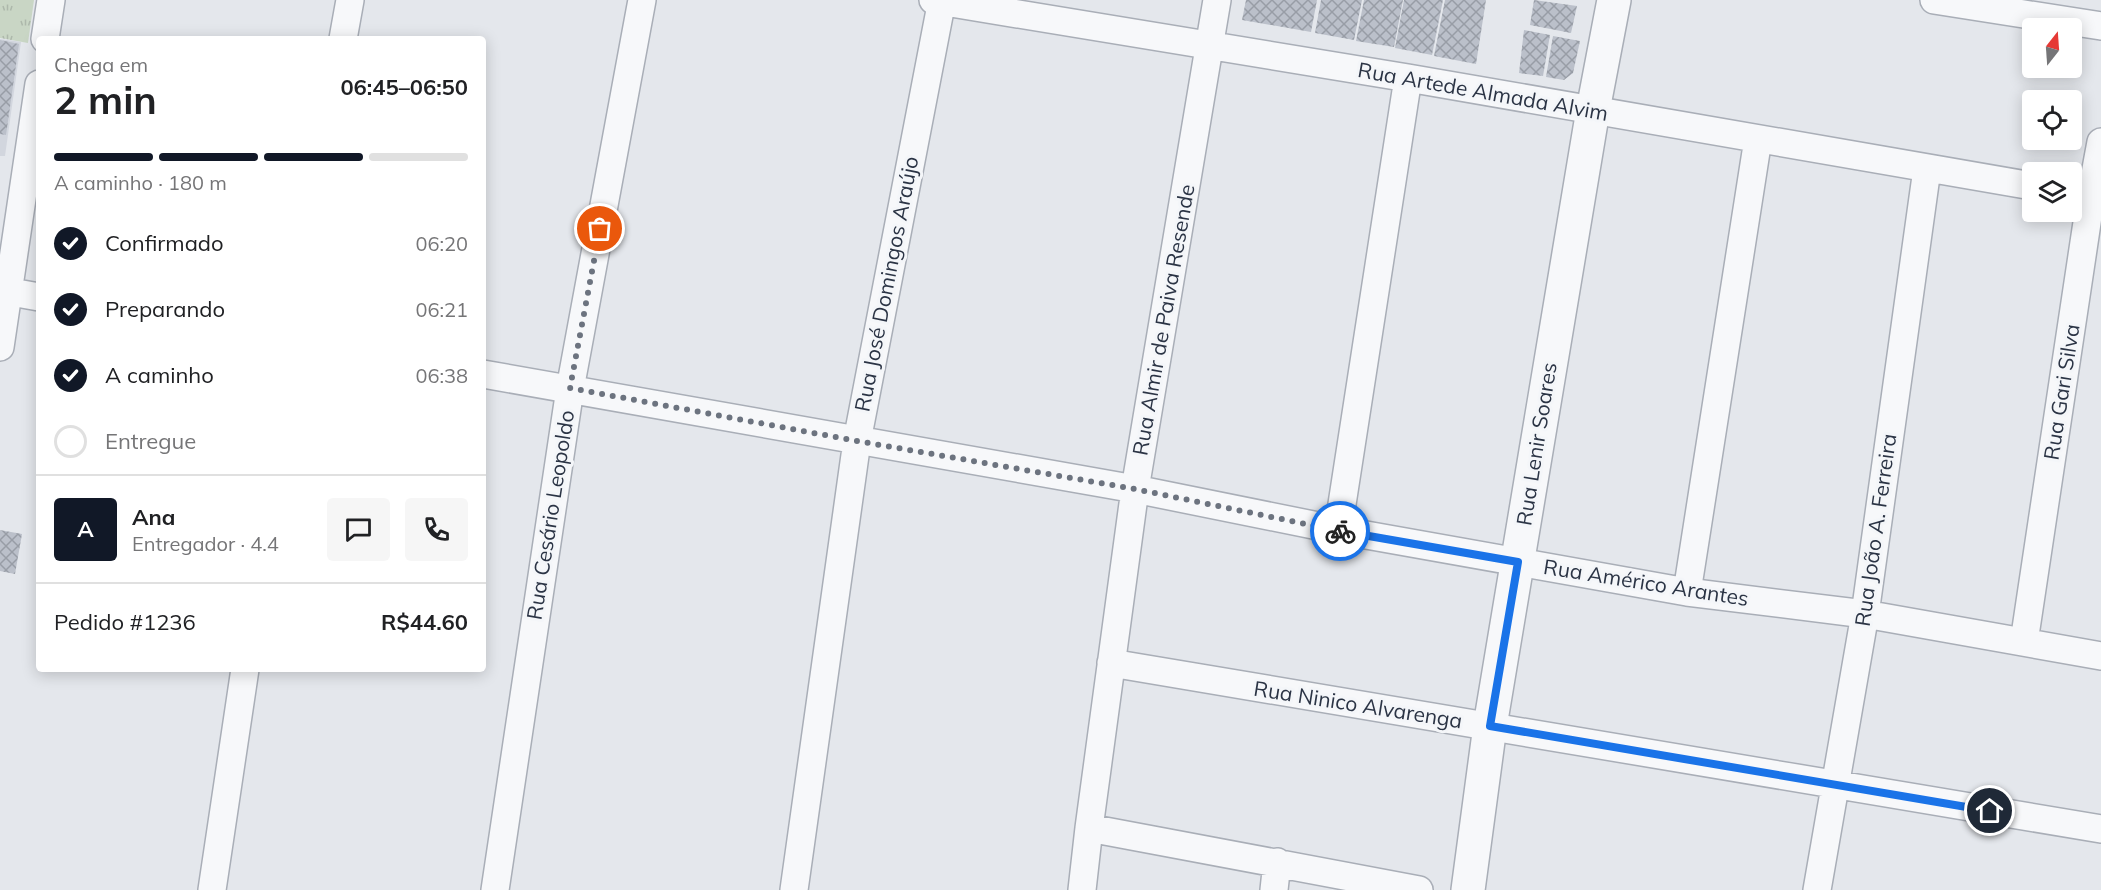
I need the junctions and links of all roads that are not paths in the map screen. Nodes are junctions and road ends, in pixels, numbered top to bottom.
1 (51, 0) edge
2 (350, 0) edge
3 (642, 0) edge
4 (939, 0) edge
5 (1217, 0) edge
6 (1614, 0) edge
7 (1934, 0) edge
8 (2101, 26) edge
9 (45, 36) edge
10 (344, 36) edge
11 (1210, 47) junction
12 (1408, 78) junction
13 (36, 102) edge
14 (1593, 110) junction
15 (1758, 140) junction
16 (2101, 141) edge
17 (1927, 169) junction
18 (2022, 184) edge
19 (2088, 195) edge
20 (5, 291) edge
21 (36, 296) edge
22 (0, 347) edge
23 (486, 374) edge
24 (570, 388) junction
25 (857, 441) junction
26 (1135, 489) junction
27 (1338, 530) junction
28 (1518, 562) junction
29 (1687, 592) junction
30 (1865, 614) junction
31 (2024, 642) junction
32 (2101, 656) edge
33 (1111, 663) junction
34 (245, 672) edge
35 (1490, 726) junction
36 (1835, 785) junction
37 (1089, 828) junction
38 (2101, 829) edge
39 (1277, 862) junction
40 (212, 890) edge
41 (495, 890) edge
42 (794, 890) edge
43 (1082, 890) edge
44 (1274, 890) edge
45 (1419, 890) edge
46 (1468, 890) edge
47 (1817, 890) edge

1 - 9 street
2 - 10 street
3 - 24 street, Rua Cesário Leopoldo
4 - 11 street, Rua Artede Almada Alvim
4 - 25 street, Rua José Domingos Araújo
5 - 11 street, Rua Almir de Paiva Resende
6 - 14 street, Rua Lenir Soares
7 - 8 street
11 - 12 street, Rua Artede Almada Alvim
11 - 26 street, Rua Almir de Paiva Resende
12 - 14 street, Rua Artede Almada Alvim
12 - 27 street
13 - 20 street
14 - 15 street, Rua Artede Almada Alvim
14 - 28 street, Rua Lenir Soares
15 - 17 street, Rua Artede Almada Alvim
15 - 29 street
16 - 19 street, Rua Gari Silva
17 - 18 street, Rua Artede Almada Alvim
17 - 30 street, Rua João A. Ferreira
19 - 31 street, Rua Gari Silva
20 - 21 street
20 - 22 street
23 - 24 street, Rua Américo Arantes
24 - 25 street, Rua Américo Arantes
24 - 41 street, Rua Cesário Leopoldo
25 - 26 street, Rua Américo Arantes
25 - 42 street, Rua José Domingos Araújo
26 - 27 street, Rua Américo Arantes
26 - 33 street, Rua Almir de Paiva Resende
27 - 28 street, Rua Américo Arantes
28 - 29 street, Rua Américo Arantes
28 - 35 street, Rua Lenir Soares
29 - 30 street, Rua Américo Arantes
30 - 31 street, Rua Américo Arantes
30 - 36 street, Rua João A. Ferreira
31 - 32 street, Rua Américo Arantes
33 - 35 street, Rua Ninico Alvarenga
33 - 37 street, Rua Almir de Paiva Resende
34 - 40 street
35 - 36 street, Rua Ninico Alvarenga
35 - 46 street, Rua Lenir Soares
36 - 38 street, Rua Ninico Alvarenga
36 - 47 street, Rua João A. Ferreira
37 - 39 street
37 - 43 street, Rua Almir de Paiva Resende
39 - 44 street
39 - 45 street

